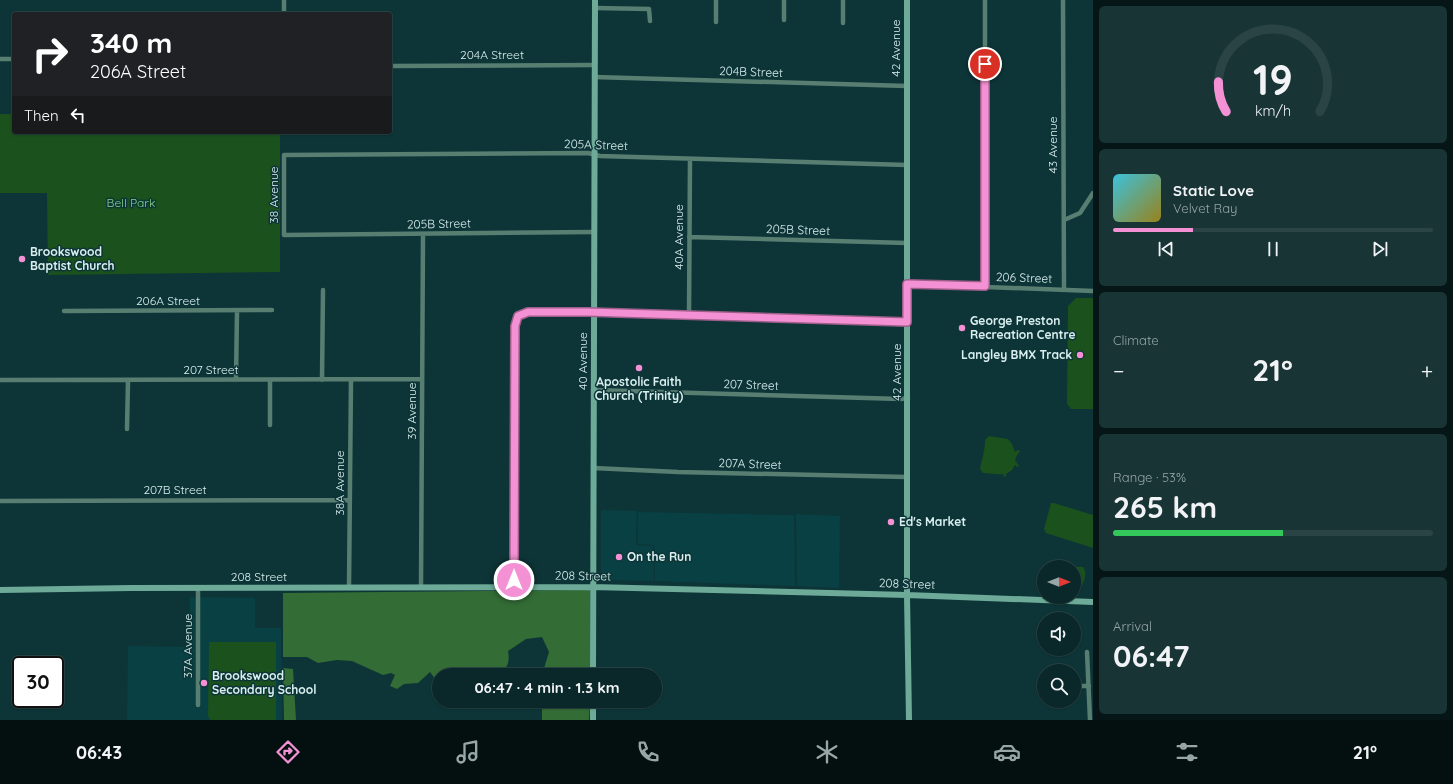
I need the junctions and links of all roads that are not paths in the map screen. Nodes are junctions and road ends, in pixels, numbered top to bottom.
1 (284, 0) edge
2 (594, 0) edge
3 (716, 0) edge
4 (784, 0) edge
5 (843, 0) edge
6 (907, 0) edge
7 (985, 0) edge
8 (1063, 0) edge
9 (594, 8) junction
10 (284, 12) edge
11 (784, 20) dead end
12 (650, 21) dead end
13 (716, 22) dead end
14 (843, 22) dead end
15 (12, 59) edge
16 (0, 60) edge
17 (594, 65) junction
18 (392, 66) edge
19 (594, 77) junction
20 (907, 86) junction
21 (284, 154) joint
22 (594, 155) junction
23 (690, 158) junction
24 (907, 164) junction
25 (1093, 193) edge
26 (1064, 220) junction
27 (594, 232) junction
28 (423, 234) junction
29 (284, 235) joint
30 (689, 237) junction
31 (907, 243) junction
32 (907, 284) junction
33 (985, 286) junction
34 (323, 290) dead end
35 (1064, 290) junction
36 (1093, 291) edge
37 (237, 310) junction
38 (272, 310) dead end
39 (64, 311) dead end
40 (594, 313) junction
41 (689, 316) junction
42 (907, 322) junction
43 (422, 379) junction
44 (0, 380) edge
45 (128, 380) junction
46 (236, 380) junction
47 (270, 380) junction
48 (322, 380) junction
49 (351, 380) junction
50 (594, 390) junction
51 (908, 398) junction
52 (270, 426) dead end
53 (127, 429) dead end
54 (593, 468) junction
55 (907, 477) junction
56 (350, 500) junction
57 (0, 501) edge
58 (514, 586) junction
59 (349, 587) junction
60 (421, 587) junction
61 (592, 587) junction
62 (198, 588) junction
63 (0, 590) edge
64 (907, 595) junction
65 (1093, 602) edge
66 (1087, 652) dead end
67 (593, 668) edge
68 (1081, 686) edge
69 (1089, 686) junction
70 (198, 705) dead end
71 (593, 708) edge
72 (593, 720) edge
73 (909, 720) edge
74 (1090, 720) edge

1 - 10 street
2 - 9 main road, 40 Avenue
3 - 13 street
4 - 11 street
5 - 14 street
6 - 20 main road, 42 Avenue
7 - 33 street
8 - 26 street, 43 Avenue
9 - 12 street
9 - 17 main road, 40 Avenue
15 - 16 street
17 - 18 street, 204A Street
17 - 19 main road, 40 Avenue
19 - 20 street, 204B Street
19 - 22 main road, 40 Avenue
20 - 24 main road, 42 Avenue
21 - 22 street, 205A Street
21 - 29 street, 38 Avenue
22 - 23 street, 205A Street
22 - 27 main road, 40 Avenue
23 - 24 street, 205A Street
23 - 30 street, 40A Avenue
24 - 31 main road, 42 Avenue
25 - 26 street
26 - 35 street, 43 Avenue
27 - 28 street, 205B Street
27 - 40 main road, 40 Avenue
28 - 29 street, 205B Street
28 - 43 street, 39 Avenue
30 - 31 street, 205B Street
30 - 41 street, 40A Avenue
31 - 32 main road, 42 Avenue
32 - 33 street, 206 Street
32 - 42 main road, 42 Avenue
33 - 35 street, 206 Street
34 - 48 street
35 - 36 street, 206 Street
37 - 38 street, 206A Street
37 - 39 street, 206A Street
37 - 46 street
40 - 41 street
40 - 50 main road, 40 Avenue
40 - 58 street
41 - 42 street
42 - 51 main road, 42 Avenue
43 - 49 street, 207 Street
43 - 60 street, 39 Avenue
44 - 45 street, 207 Street
45 - 46 street, 207 Street
45 - 53 street
46 - 47 street, 207 Street
47 - 48 street, 207 Street
47 - 52 street
48 - 49 street, 207 Street
49 - 56 street, 38A Avenue
50 - 51 street, 207 Street
50 - 54 main road, 40 Avenue
51 - 55 main road, 42 Avenue
54 - 55 street, 207A Street
54 - 61 main road, 40 Avenue
55 - 64 main road, 42 Avenue
56 - 57 street, 207B Street
56 - 59 street, 38A Avenue
58 - 60 main road, 208 Street
58 - 61 main road, 208 Street
59 - 60 main road, 208 Street
59 - 62 main road, 208 Street
61 - 64 main road, 208 Street
61 - 67 main road, 40 Avenue
62 - 63 main road, 208 Street
62 - 70 street, 37A Avenue
64 - 65 main road, 208 Street
64 - 73 main road, 42 Avenue
66 - 69 street
68 - 69 street
69 - 74 street
71 - 72 main road

